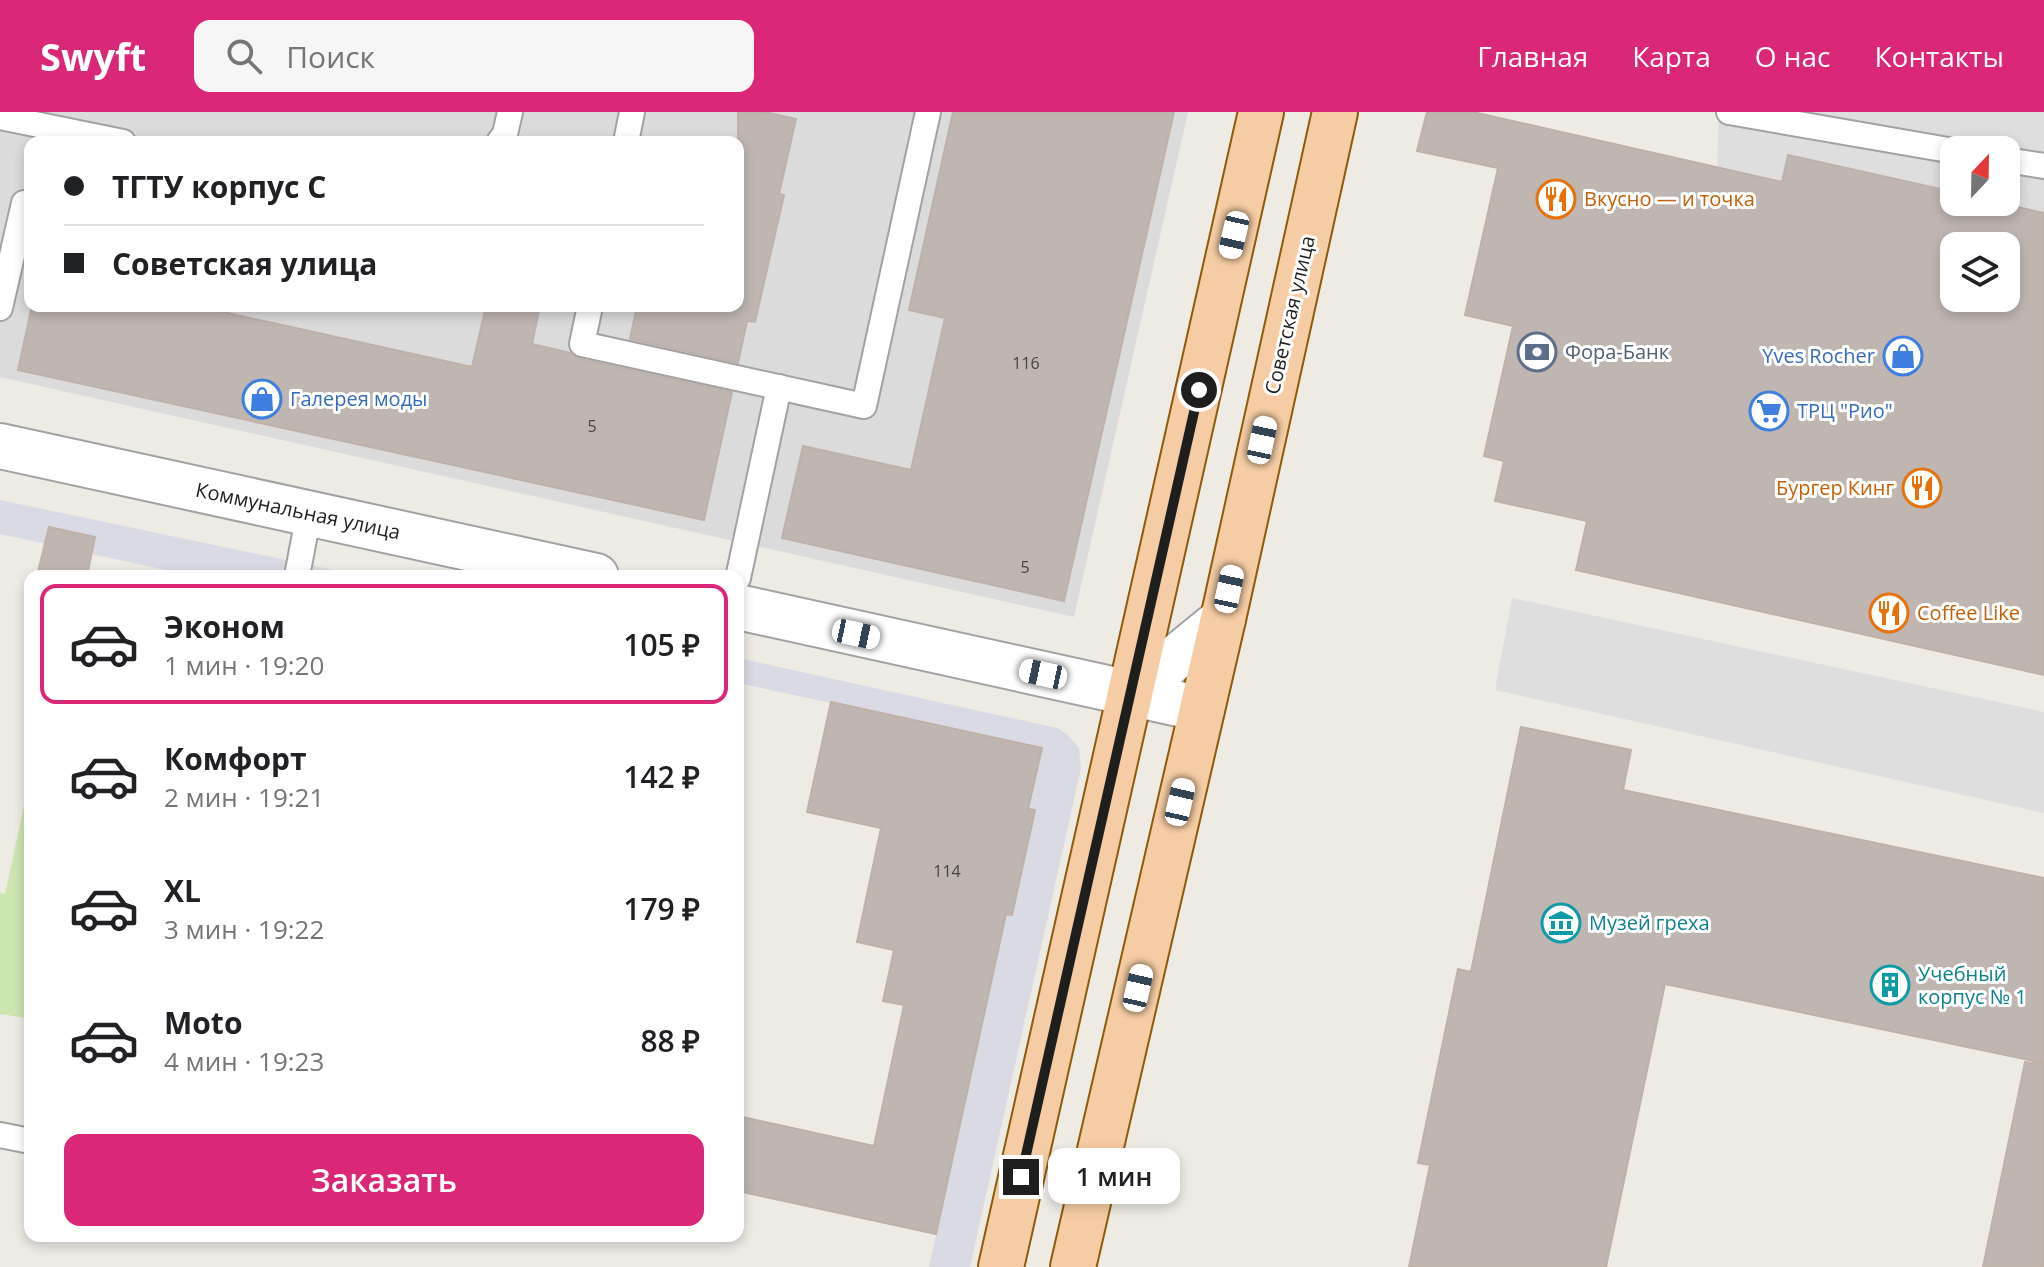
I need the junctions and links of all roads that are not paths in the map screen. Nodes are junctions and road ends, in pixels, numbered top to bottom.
1 (510, 112) edge
2 (632, 112) edge
3 (928, 112) edge
4 (1261, 112) edge
5 (1335, 112) edge
6 (1729, 112) edge
7 (0, 117) edge
8 (93, 136) edge
9 (504, 136) edge
10 (627, 136) edge
11 (1940, 149) edge
12 (2020, 162) edge
13 (2044, 166) edge
14 (24, 203) edge
15 (0, 308) edge
16 (589, 312) edge
17 (779, 387) junction
18 (0, 446) edge
19 (309, 513) junction
20 (298, 570) edge
21 (569, 570) edge
22 (740, 570) edge
23 (744, 608) edge
24 (1223, 619) junction
25 (1131, 694) junction
26 (1202, 709) junction
27 (0, 1135) edge
28 (24, 1140) edge
29 (1001, 1267) edge
30 (1073, 1267) edge

1 - 9 lane
2 - 10 lane
3 - 17 lane
4 - 25 main road
5 - 24 main road, Советская улица
6 - 11 lane
7 - 8 lane
12 - 13 lane
14 - 15 lane
16 - 17 lane
17 - 22 lane
18 - 19 street, Коммунальная улица
19 - 20 lane
19 - 21 street, Коммунальная улица
23 - 25 street
24 - 25 street
24 - 26 main road, Советская улица
25 - 26 street
25 - 29 main road
26 - 30 main road, Советская улица
27 - 28 lane

